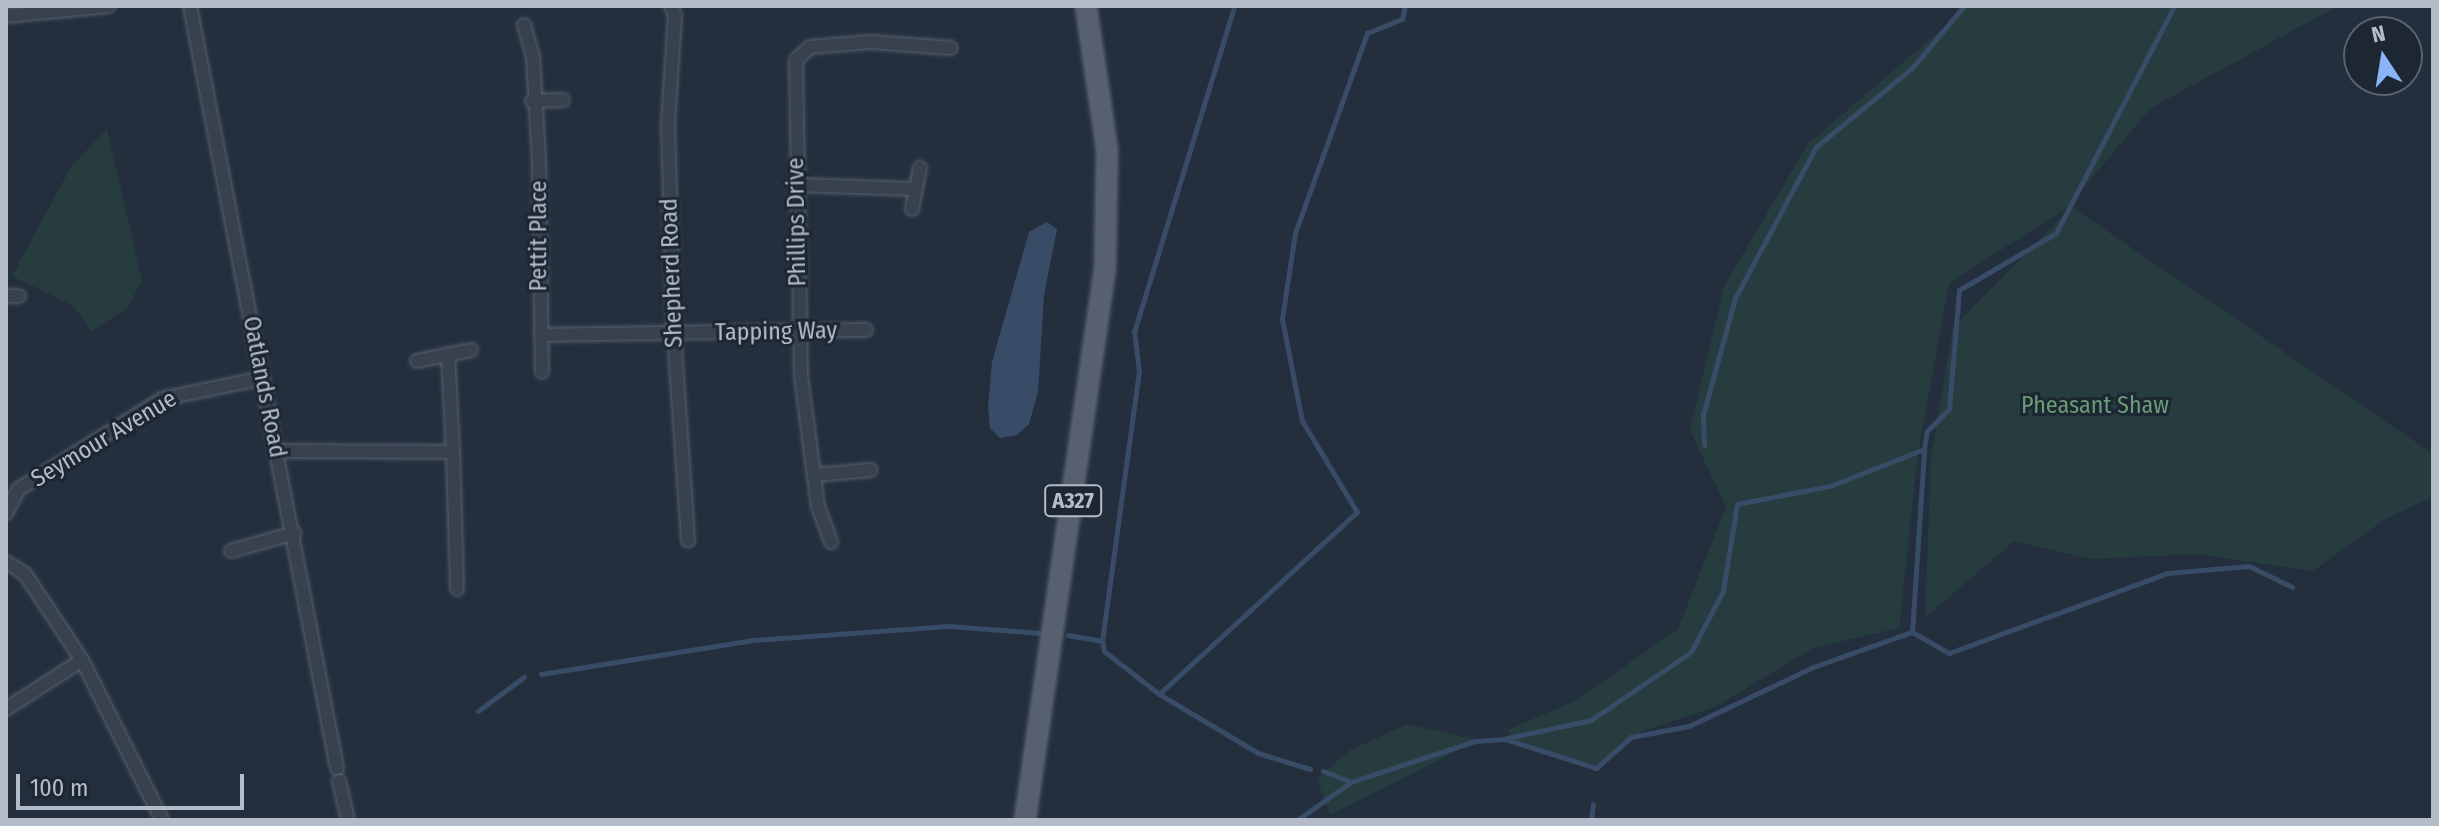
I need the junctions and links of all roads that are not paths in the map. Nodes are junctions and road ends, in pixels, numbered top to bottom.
1 (109, 6) edge
2 (190, 6) edge
3 (674, 6) edge
4 (1086, 6) edge
5 (6, 16) edge
6 (524, 25) dead end
7 (951, 48) dead end
8 (563, 100) dead end
9 (532, 101) junction
10 (920, 168) dead end
11 (797, 185) junction
12 (915, 189) junction
13 (912, 209) dead end
14 (866, 330) dead end
15 (800, 332) junction
16 (674, 334) junction
17 (541, 335) junction
18 (471, 350) dead end
19 (448, 354) junction
20 (417, 361) dead end
21 (542, 372) dead end
22 (263, 378) junction
23 (276, 451) junction
24 (453, 452) junction
25 (871, 470) dead end
26 (816, 475) junction
27 (6, 513) edge
28 (294, 533) junction
29 (688, 541) dead end
30 (831, 542) dead end
31 (231, 551) dead end
32 (6, 562) edge
33 (443, 566) dead end
34 (458, 566) junction
35 (457, 589) dead end
36 (82, 660) junction
37 (6, 709) edge
38 (162, 820) edge
39 (348, 820) edge
40 (1025, 820) edge

1 - 5 street
2 - 22 street, Oatlands Road
3 - 16 street, Shepherd Road
4 - 40 main road, A327
6 - 9 street, Pettit Place
7 - 11 street, Phillips Drive
8 - 9 street
9 - 17 street, Pettit Place
10 - 12 street
11 - 12 street
11 - 15 street, Phillips Drive
12 - 13 street
14 - 15 street, Tapping Way
15 - 16 street, Tapping Way
15 - 26 street, Phillips Drive
16 - 17 street, Tapping Way
16 - 29 street, Shepherd Road
17 - 21 street, Pettit Place
18 - 19 street
19 - 20 street
19 - 24 street
22 - 23 street, Oatlands Road
22 - 27 street, Seymour Avenue
23 - 24 street
23 - 28 street, Oatlands Road
24 - 34 street
25 - 26 street
26 - 30 street, Phillips Drive
28 - 31 street
28 - 39 street, Oatlands Road
32 - 36 street
33 - 34 street
34 - 35 street
36 - 37 street
36 - 38 street

